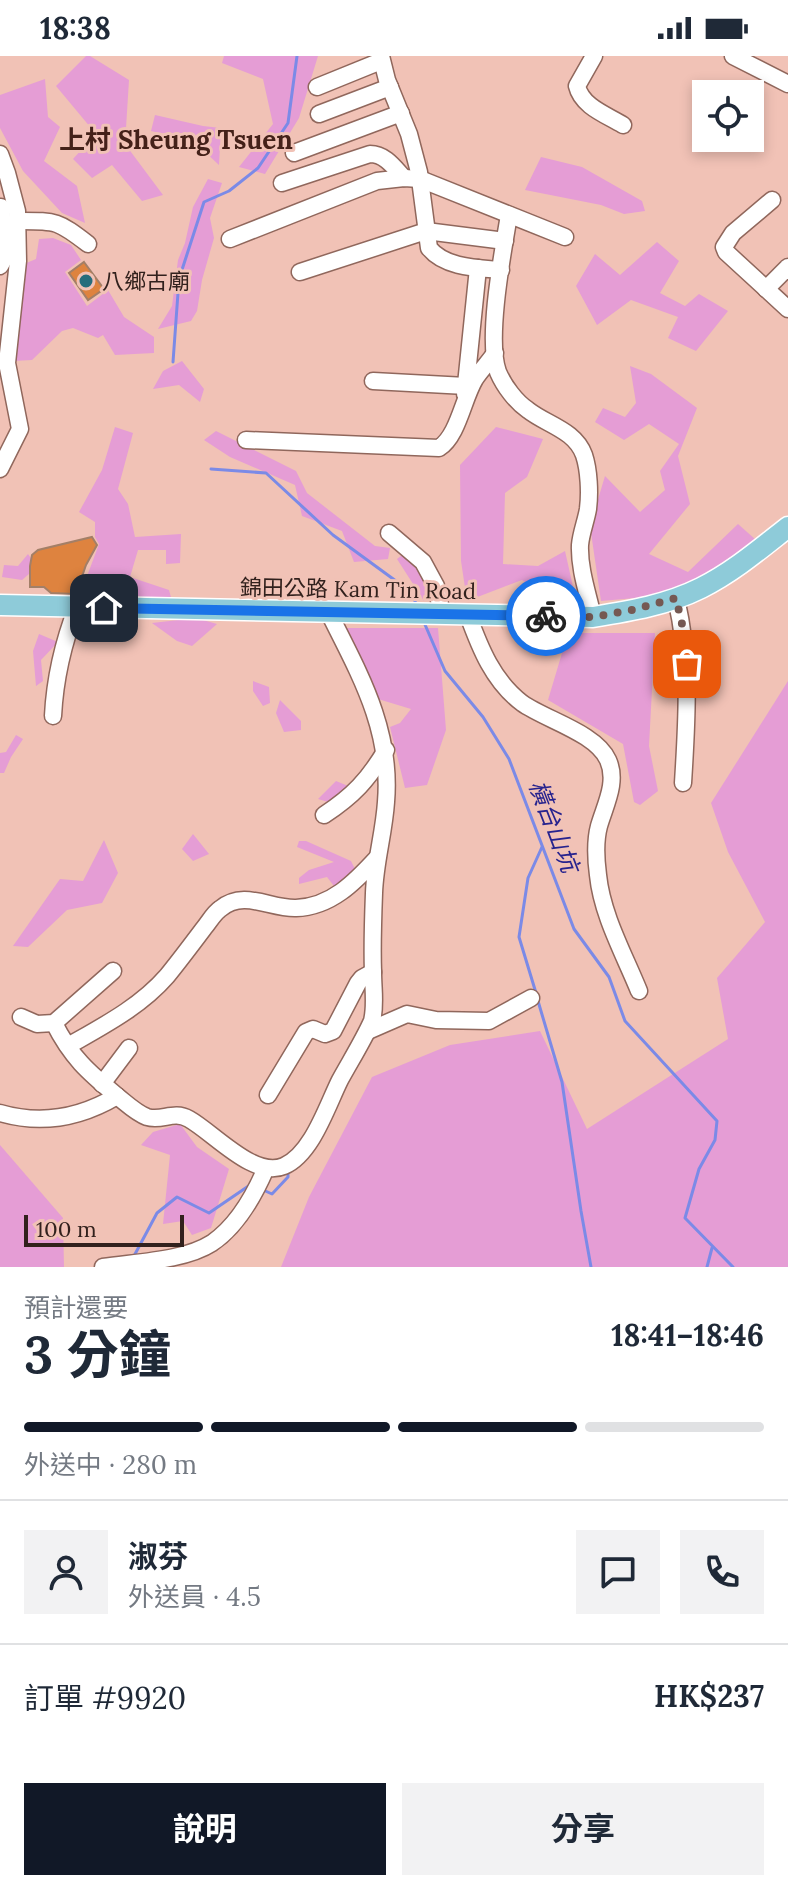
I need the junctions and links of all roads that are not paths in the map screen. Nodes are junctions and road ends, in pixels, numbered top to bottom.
1 (594, 56) edge
2 (733, 56) edge
3 (381, 58) edge
4 (788, 84) edge
5 (317, 87) dead end
6 (390, 87) junction
7 (401, 113) junction
8 (319, 114) dead end
9 (623, 125) dead end
10 (294, 153) dead end
11 (0, 154) edge
12 (412, 178) junction
13 (282, 183) dead end
14 (772, 200) dead end
15 (6, 205) edge
16 (509, 215) junction
17 (17, 221) junction
18 (426, 231) junction
19 (565, 237) dead end
20 (230, 239) dead end
21 (505, 241) junction
22 (88, 244) dead end
23 (0, 266) edge
24 (788, 267) edge
25 (478, 268) junction
26 (501, 270) junction
27 (300, 272) dead end
28 (0, 286) edge
29 (766, 289) junction
30 (14, 297) junction
31 (788, 309) edge
32 (495, 353) junction
33 (4, 367) edge
34 (373, 381) dead end
35 (465, 392) junction
36 (246, 440) dead end
37 (0, 469) edge
38 (788, 527) edge
39 (389, 533) dead end
40 (676, 598) junction
41 (0, 605) edge
42 (77, 607) junction
43 (329, 613) junction
44 (442, 614) junction
45 (468, 615) junction
46 (593, 617) junction
47 (53, 716) dead end
48 (386, 750) junction
49 (683, 783) dead end
50 (324, 815) dead end
51 (378, 857) junction
52 (113, 971) dead end
53 (373, 972) junction
54 (639, 991) dead end
55 (531, 998) dead end
56 (21, 1017) dead end
57 (54, 1023) junction
58 (368, 1031) junction
59 (68, 1046) junction
60 (129, 1048) dead end
61 (102, 1084) junction
62 (268, 1095) dead end
63 (117, 1096) junction
64 (0, 1113) edge
65 (266, 1168) junction
66 (103, 1267) edge

1 - 9 street
2 - 4 street
3 - 5 street
3 - 6 street
6 - 7 street
6 - 8 street
7 - 10 street
7 - 12 street
11 - 15 street
12 - 13 street
12 - 16 street
12 - 18 street
12 - 20 street
14 - 29 street
15 - 17 street
15 - 23 street
16 - 19 street
16 - 21 street
17 - 22 street
17 - 30 street
18 - 21 street
18 - 25 street
18 - 27 street
21 - 26 street
24 - 29 street
25 - 26 street
25 - 35 street
26 - 32 street
28 - 30 street
29 - 31 street
30 - 33 street
32 - 35 street
32 - 46 street
33 - 37 street
34 - 35 street
35 - 36 street
38 - 40 main road, 錦田公路 Kam Tin Road
39 - 44 street
40 - 46 main road, 錦田公路 Kam Tin Road
40 - 49 street
41 - 42 main road, 錦田公路 Kam Tin Road
42 - 43 main road, 錦田公路 Kam Tin Road
42 - 47 street
43 - 44 main road, 錦田公路 Kam Tin Road
43 - 48 street
44 - 45 main road, 錦田公路 Kam Tin Road
45 - 46 main road, 錦田公路 Kam Tin Road
45 - 54 street
48 - 50 street
48 - 51 street
51 - 53 street
51 - 59 street
52 - 57 street
53 - 58 street
53 - 62 street
55 - 58 street
56 - 57 street
57 - 59 street
58 - 65 street
59 - 61 street
60 - 61 street
61 - 63 street
63 - 64 street
63 - 65 street
65 - 66 street

